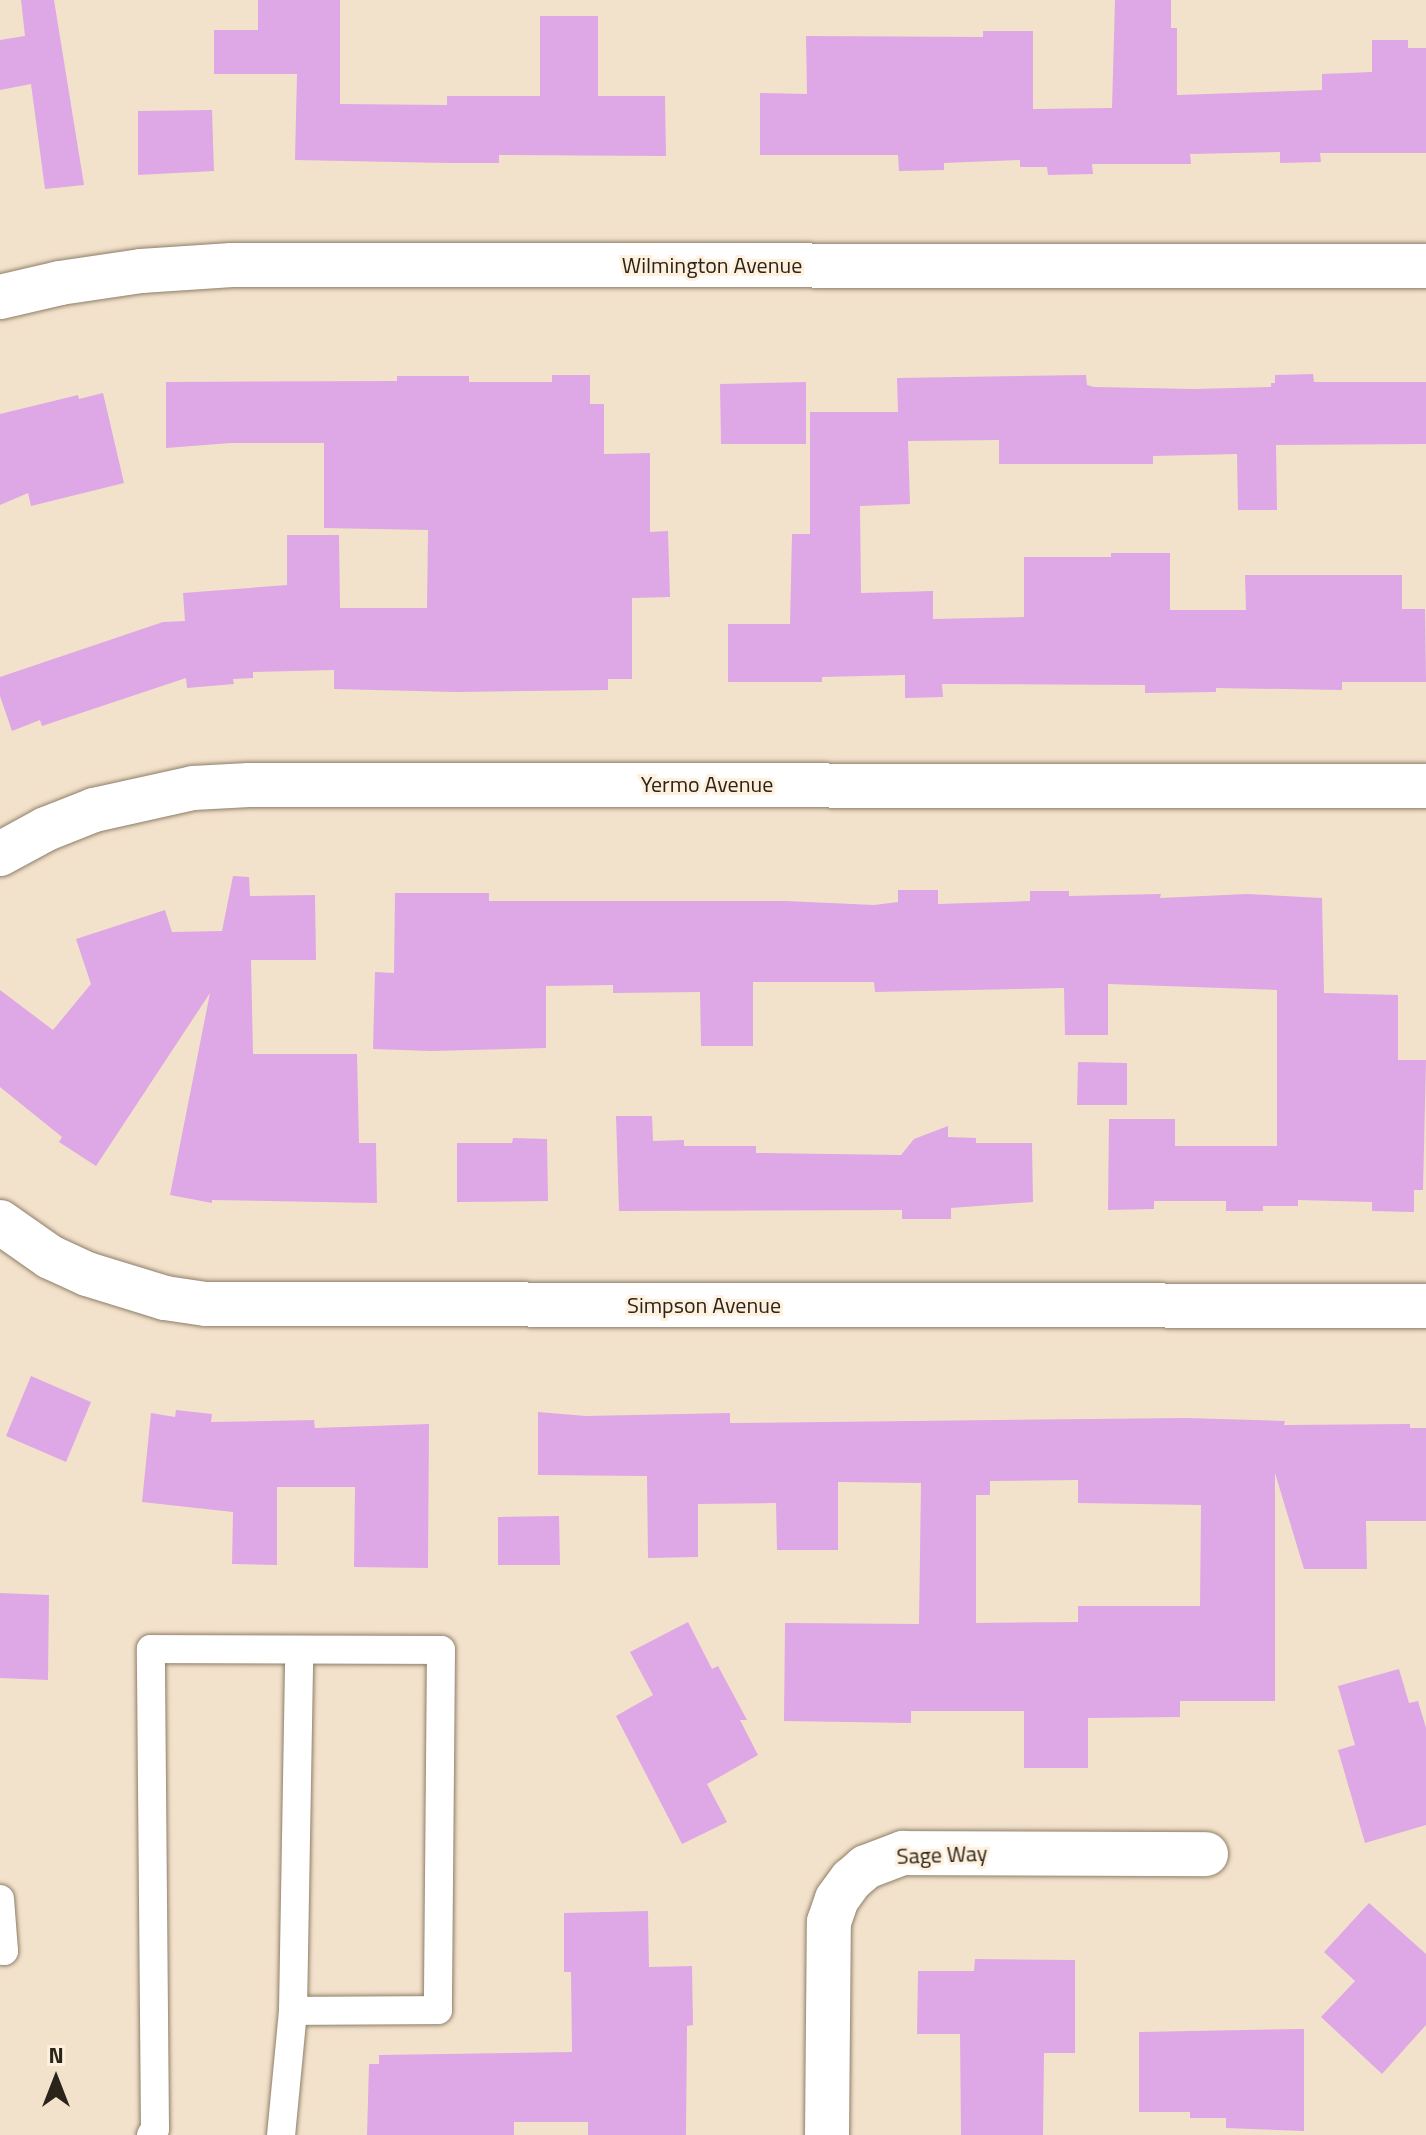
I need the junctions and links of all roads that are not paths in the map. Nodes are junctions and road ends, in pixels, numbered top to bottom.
1 (1426, 266) edge
2 (0, 297) edge
3 (1426, 786) edge
4 (0, 854) edge
5 (0, 1222) edge
6 (1426, 1306) edge
7 (299, 1650) junction
8 (1206, 1854) dead end
9 (0, 1899) edge
10 (0, 1947) edge
11 (293, 2011) junction
12 (160, 2133) edge
13 (281, 2135) edge
14 (827, 2135) edge

1 - 2 street, Wilmington Avenue
3 - 4 street, Yermo Avenue
5 - 6 street, Simpson Avenue
7 - 11 lane
7 - 11 lane
7 - 12 lane
8 - 14 street, Sage Way
9 - 10 lane
11 - 13 lane

